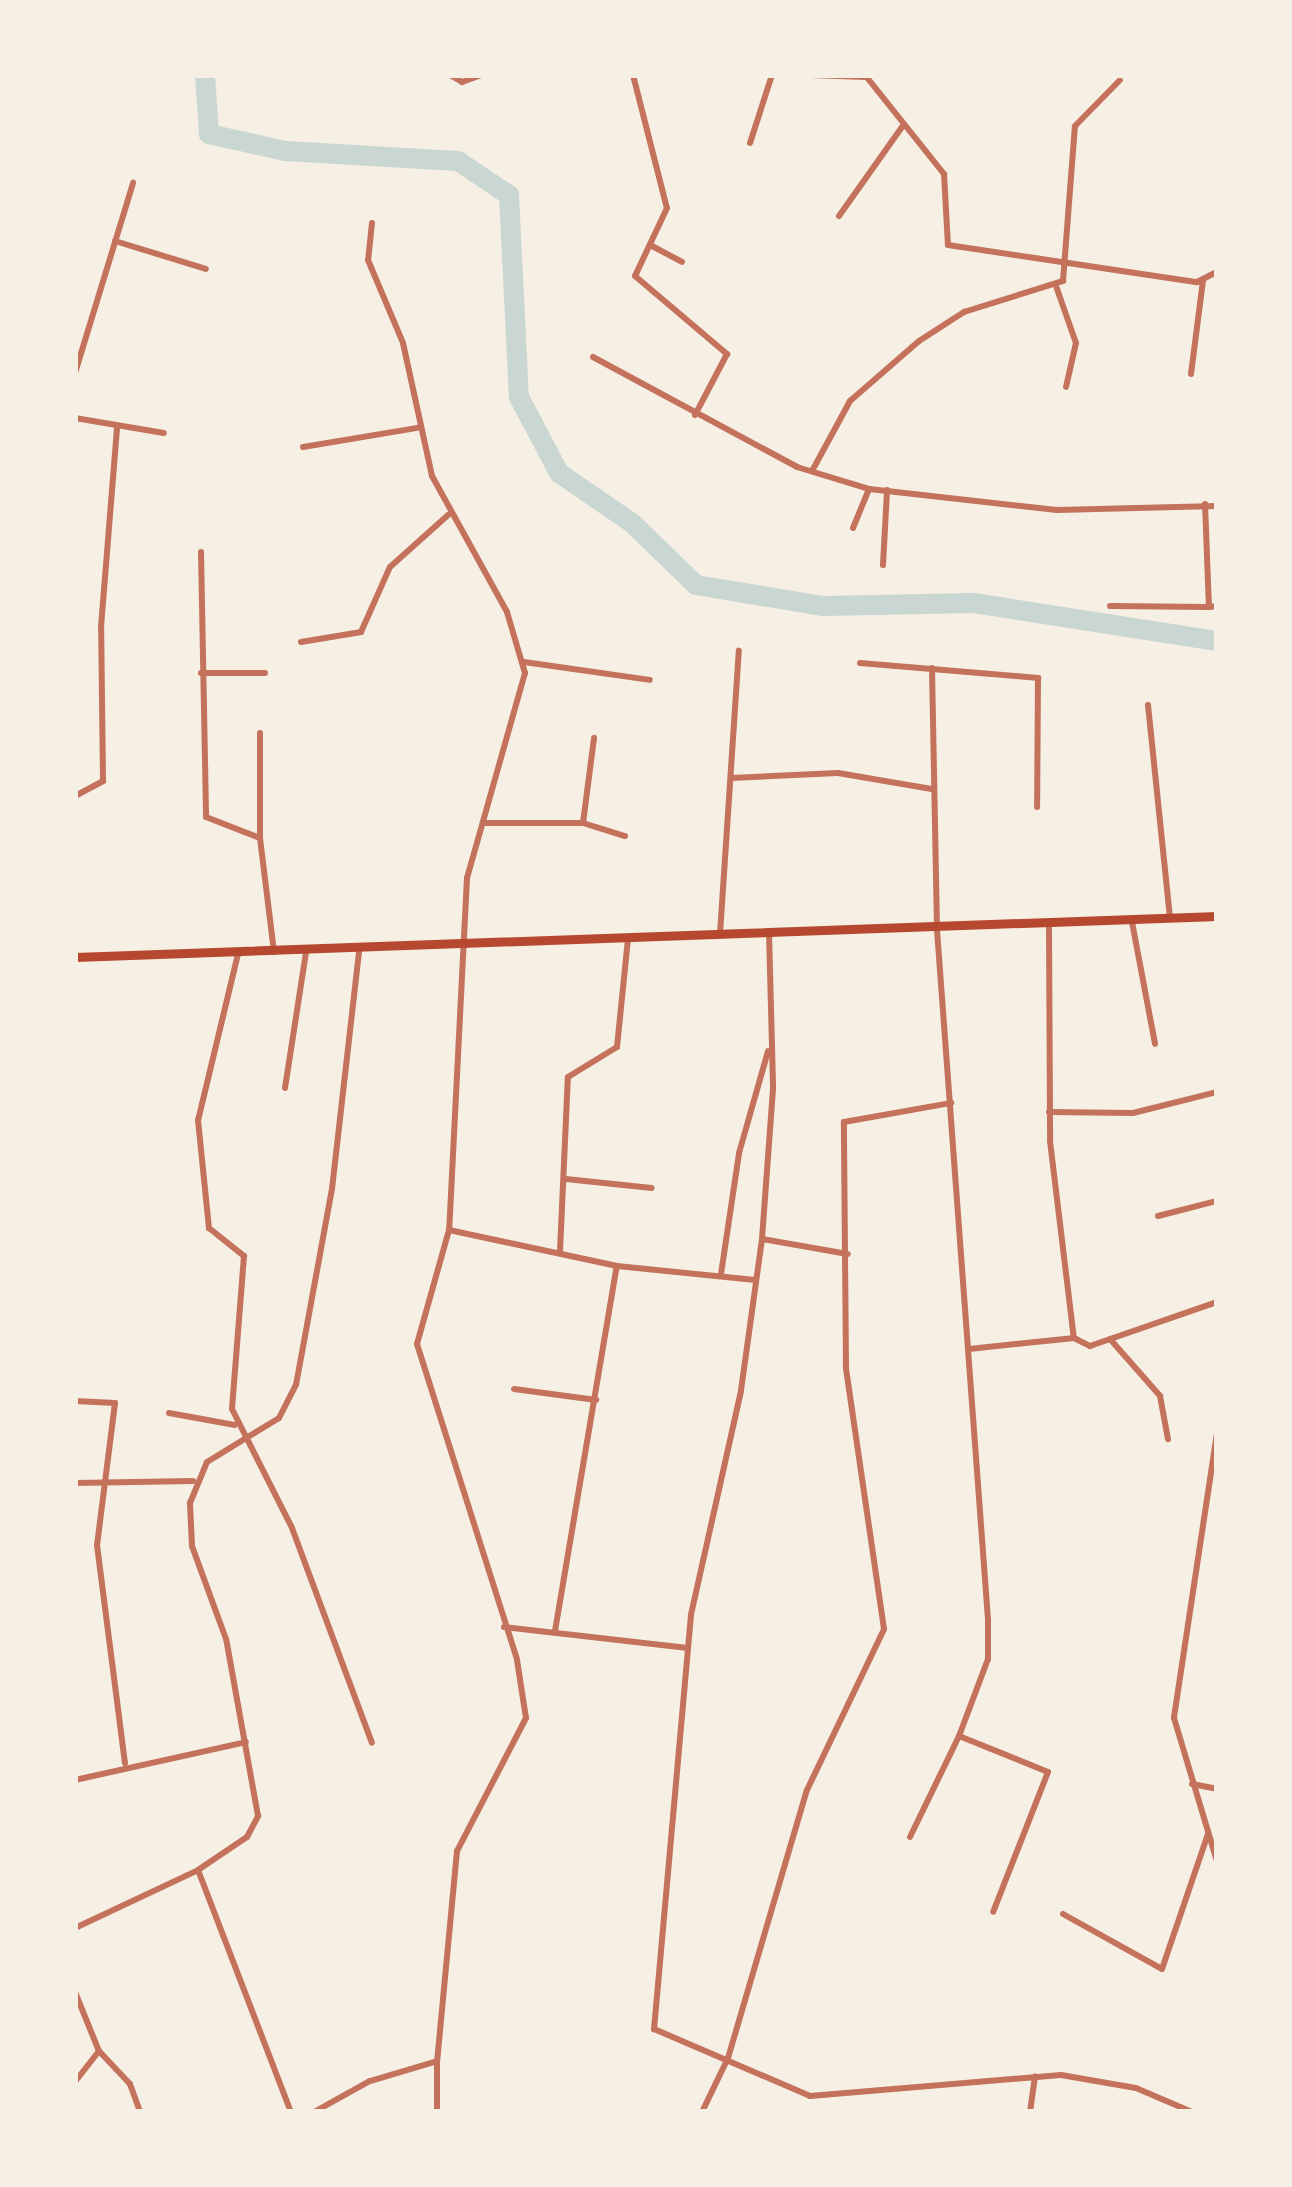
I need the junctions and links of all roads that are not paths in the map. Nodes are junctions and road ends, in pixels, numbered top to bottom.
1 (450, 75) edge
2 (481, 75) edge
3 (633, 75) edge
4 (772, 75) edge
5 (810, 75) edge
6 (1104, 75) edge
7 (1133, 75) edge
8 (865, 76) edge
9 (1120, 80) junction
10 (902, 127) junction
11 (750, 144) dead end
12 (133, 183) dead end
13 (840, 216) dead end
14 (372, 223) dead end
15 (115, 242) junction
16 (652, 246) junction
17 (682, 262) dead end
18 (1070, 262) junction
19 (206, 269) dead end
20 (1217, 272) edge
21 (1203, 280) junction
22 (1056, 286) junction
23 (593, 356) dead end
24 (75, 373) edge
25 (1191, 374) dead end
26 (1066, 387) dead end
27 (695, 415) junction
28 (75, 418) edge
29 (117, 428) junction
30 (417, 428) junction
31 (164, 434) dead end
32 (303, 448) dead end
33 (812, 472) junction
34 (869, 489) junction
35 (887, 490) junction
36 (1204, 504) junction
37 (1217, 506) edge
38 (448, 515) junction
39 (852, 528) dead end
40 (201, 552) dead end
41 (883, 565) dead end
42 (1110, 606) dead end
43 (1213, 606) edge
44 (301, 642) dead end
45 (739, 651) dead end
46 (524, 662) junction
47 (860, 663) dead end
48 (932, 668) junction
49 (201, 673) junction
50 (265, 673) dead end
51 (650, 680) dead end
52 (1148, 705) dead end
53 (260, 733) dead end
54 (594, 738) dead end
55 (731, 778) junction
56 (932, 788) junction
57 (75, 796) edge
58 (1037, 807) dead end
59 (486, 823) junction
60 (583, 823) junction
61 (625, 836) dead end
62 (260, 838) junction
63 (1217, 916) edge
64 (1170, 920) junction
65 (1132, 922) junction
66 (1049, 927) junction
67 (938, 930) junction
68 (769, 932) junction
69 (720, 935) junction
70 (628, 940) junction
71 (463, 948) junction
72 (306, 952) junction
73 (358, 952) junction
74 (238, 954) junction
75 (274, 954) junction
76 (75, 957) edge
77 (1155, 1044) dead end
78 (768, 1050) junction
79 (285, 1088) dead end
80 (1217, 1092) edge
81 (951, 1103) junction
82 (1049, 1112) junction
83 (566, 1179) junction
84 (652, 1188) dead end
85 (1217, 1201) edge
86 (1158, 1216) dead end
87 (449, 1230) junction
88 (762, 1239) junction
89 (560, 1251) junction
90 (848, 1254) junction
91 (617, 1266) junction
92 (721, 1274) junction
93 (755, 1280) junction
94 (1217, 1302) edge
95 (1074, 1338) junction
96 (1110, 1339) junction
97 (970, 1348) junction
98 (514, 1389) dead end
99 (75, 1400) edge
100 (596, 1400) junction
101 (169, 1413) dead end
102 (236, 1425) junction
103 (1217, 1433) edge
104 (243, 1438) junction
105 (1168, 1439) dead end
106 (1206, 1476) junction
107 (99, 1478) junction
108 (193, 1481) junction
109 (1217, 1481) edge
110 (75, 1483) edge
111 (504, 1626) junction
112 (554, 1631) junction
113 (688, 1648) junction
114 (958, 1736) junction
115 (246, 1742) junction
116 (372, 1742) dead end
117 (125, 1763) junction
118 (75, 1780) edge
119 (1191, 1784) junction
120 (1217, 1790) edge
121 (1208, 1833) junction
122 (910, 1837) dead end
123 (1217, 1861) edge
124 (198, 1870) junction
125 (993, 1912) dead end
126 (1063, 1914) dead end
127 (75, 1928) edge
128 (75, 1992) edge
129 (98, 2051) junction
130 (728, 2058) junction
131 (437, 2061) junction
132 (1035, 2076) junction
133 (75, 2082) edge
134 (1178, 2109) edge
135 (140, 2112) edge
136 (291, 2112) edge
137 (314, 2112) edge
138 (437, 2112) edge
139 (702, 2112) edge
140 (1030, 2112) edge
141 (1192, 2112) edge

1 - 2 street
3 - 16 street
4 - 11 street
5 - 8 street
6 - 9 street
7 - 9 street
8 - 10 street
9 - 18 street
10 - 13 street
10 - 18 street
12 - 15 street
14 - 30 street
15 - 19 street
15 - 24 street
16 - 17 street
16 - 27 street
18 - 21 street
18 - 22 street
20 - 21 street
21 - 25 street
22 - 26 street
22 - 33 street
23 - 27 street
27 - 33 street
28 - 29 street
29 - 31 street
29 - 57 street
30 - 32 street
30 - 38 street
33 - 34 street
34 - 35 street
34 - 39 street
35 - 36 street
35 - 41 street
36 - 37 street
36 - 43 street
38 - 44 street
38 - 46 street
40 - 49 street
42 - 43 street
45 - 55 street
46 - 51 street
46 - 59 street
47 - 48 street
48 - 56 street
48 - 58 street
49 - 50 street
49 - 62 street
52 - 64 street
53 - 62 street
54 - 60 street
55 - 56 street
55 - 69 street
56 - 67 street
59 - 60 street
59 - 71 street
60 - 61 street
62 - 75 street
63 - 64 main road
64 - 65 main road
65 - 66 main road
65 - 77 street
66 - 67 main road
66 - 82 street
67 - 68 main road
67 - 81 street
68 - 69 main road
68 - 78 street
69 - 70 main road
70 - 71 main road
70 - 83 street
71 - 73 main road
71 - 87 street
72 - 73 main road
72 - 75 main road
72 - 79 street
73 - 104 street
74 - 75 main road
74 - 76 main road
74 - 102 street
78 - 88 street
78 - 92 street
80 - 82 street
81 - 90 street
81 - 97 street
82 - 95 street
83 - 84 street
83 - 89 street
85 - 86 street
87 - 89 street
87 - 111 street
88 - 90 street
88 - 93 street
89 - 91 street
90 - 130 street
91 - 92 street
91 - 100 street
92 - 93 street
93 - 113 street
94 - 96 street
95 - 96 street
95 - 97 street
96 - 105 street
97 - 114 street
98 - 100 street
99 - 107 street
100 - 112 street
101 - 102 street
102 - 104 street
103 - 106 street
104 - 108 street
104 - 116 street
106 - 109 street
106 - 119 street
107 - 108 street
107 - 110 street
107 - 117 street
108 - 115 street
111 - 112 street
111 - 131 street
112 - 113 street
113 - 130 street
114 - 122 street
114 - 125 street
115 - 117 street
115 - 124 street
117 - 118 street
119 - 120 street
119 - 121 street
121 - 123 street
121 - 126 street
124 - 127 street
124 - 136 street
128 - 129 street
129 - 133 street
129 - 135 street
130 - 132 street
130 - 139 street
131 - 137 street
131 - 138 street
132 - 134 street
132 - 140 street
134 - 141 street

